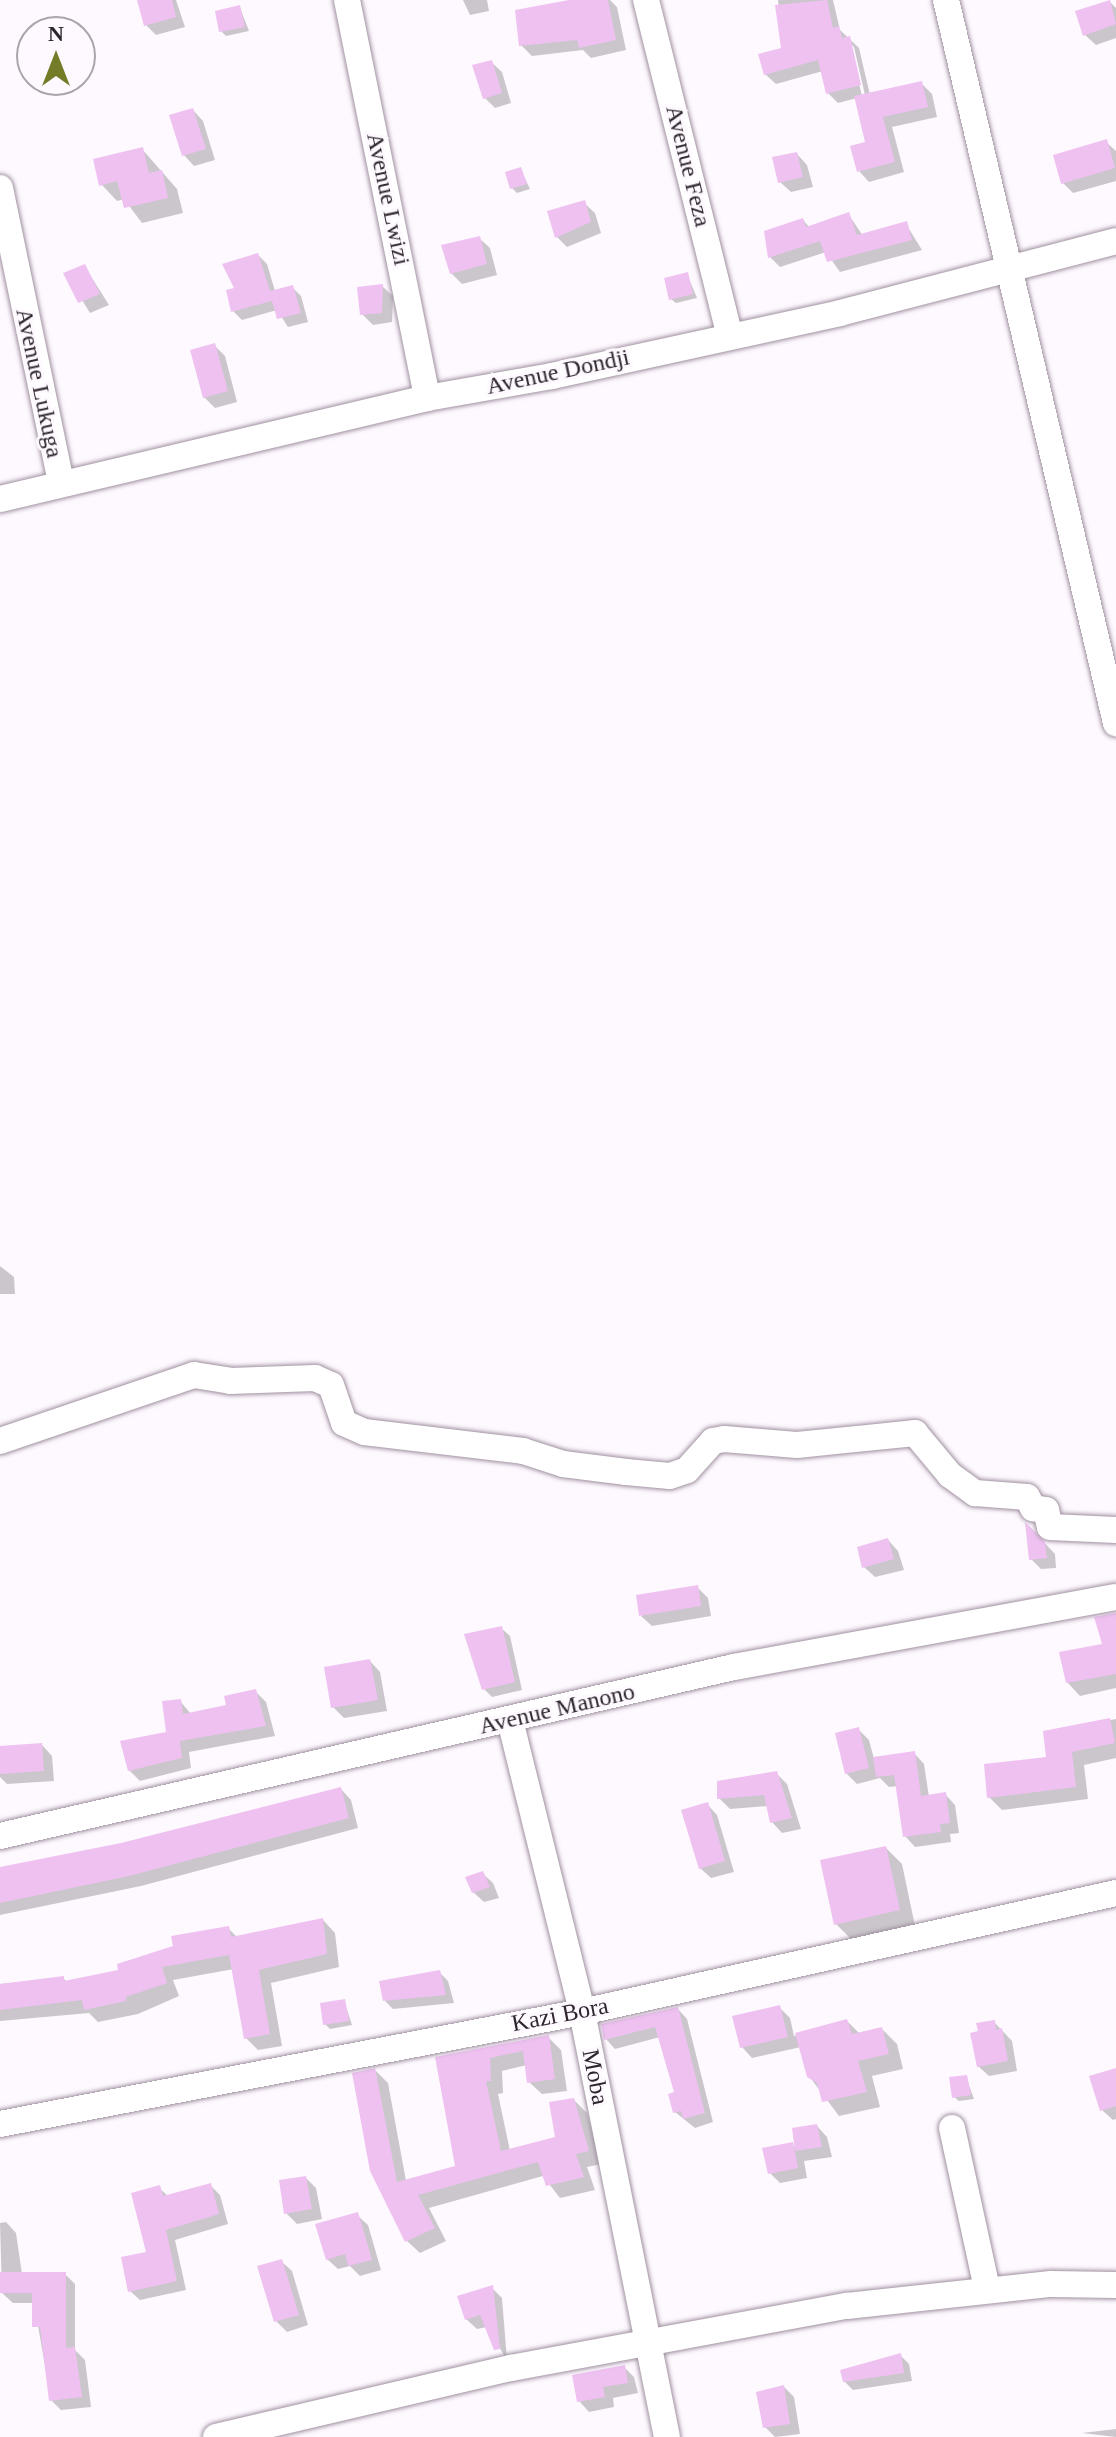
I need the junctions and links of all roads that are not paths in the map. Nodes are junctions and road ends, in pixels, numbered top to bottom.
1 (347, 0) edge
2 (646, 0) edge
3 (946, 0) edge
4 (0, 188) edge
5 (1116, 241) edge
6 (1009, 268) junction
7 (729, 333) junction
8 (427, 398) junction
9 (61, 483) junction
10 (0, 499) edge
11 (1116, 723) edge
12 (0, 1441) edge
13 (1116, 1530) edge
14 (1116, 1597) edge
15 (510, 1720) junction
16 (0, 1836) edge
17 (1116, 1893) edge
18 (582, 2012) junction
19 (0, 2124) edge
20 (952, 2128) dead end
21 (1116, 2285) edge
22 (987, 2289) junction
23 (648, 2341) junction
24 (216, 2437) edge
25 (667, 2437) edge

1 - 8 street, Avenue Lwizi
2 - 7 street, Avenue Feza
3 - 6 street
4 - 9 street, Avenue Lukuga
5 - 6 street, Avenue Dondji
6 - 7 street, Avenue Dondji
6 - 11 street
7 - 8 street, Avenue Dondji
8 - 9 street, Avenue Dondji
9 - 10 street, Avenue Dondji
12 - 13 street
14 - 15 street, Avenue Manono
15 - 16 street, Avenue Manono
15 - 18 street, Moba
17 - 18 street, Kazi Bora
18 - 19 street, Kazi Bora
18 - 23 street, Moba
20 - 22 street
21 - 22 street
22 - 23 street
23 - 24 street
23 - 25 street, Moba

